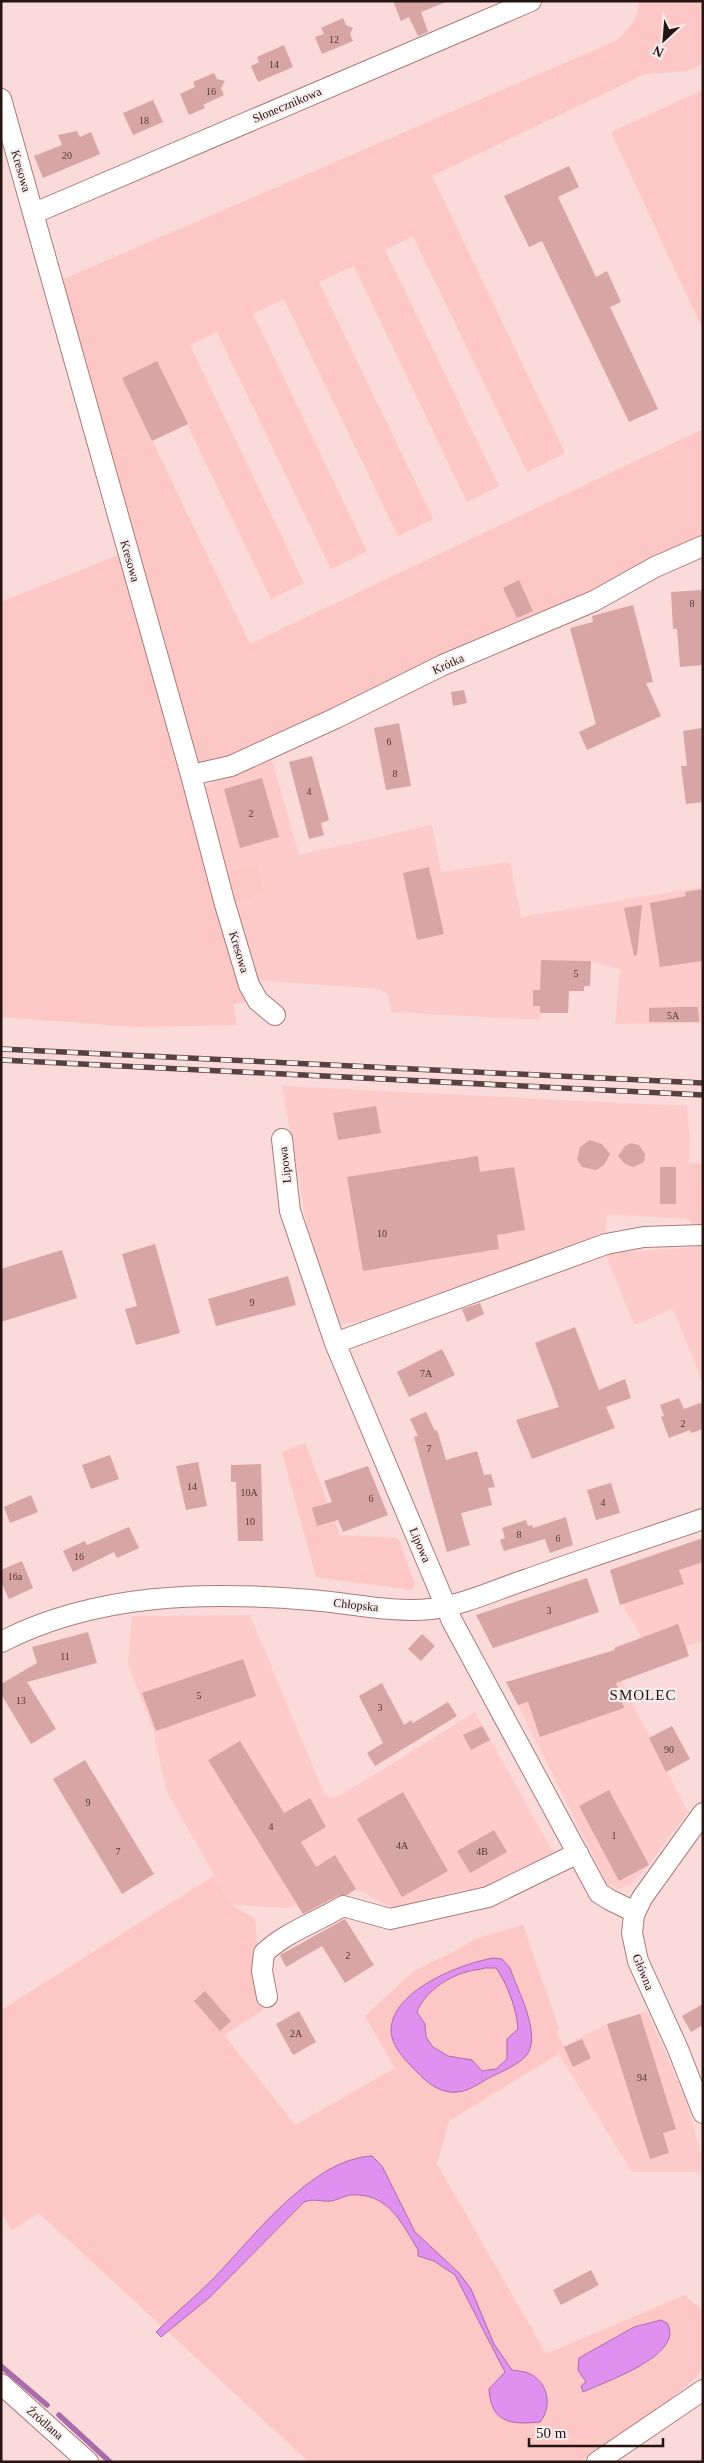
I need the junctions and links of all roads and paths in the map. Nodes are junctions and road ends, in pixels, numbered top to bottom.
1 (531, 1) edge
2 (1, 99) edge
3 (44, 209) dead end
4 (703, 546) edge
5 (191, 775) junction
6 (275, 1015) dead end
7 (282, 1138) dead end
8 (703, 1235) edge
9 (335, 1343) junction
10 (703, 1519) edge
11 (446, 1606) junction
12 (1, 1642) edge
13 (703, 1813) edge
14 (578, 1853) junction
15 (635, 1912) junction
16 (267, 1997) dead end
17 (703, 2113) edge
18 (1, 2384) edge
19 (703, 2390) edge
20 (88, 2462) edge
21 (597, 2462) edge

1 - 3 street, Słonecznikowa
2 - 5 street, Kresowa
4 - 5 street, Krótka
5 - 6 street, Kresowa
7 - 9 street, Lipowa
8 - 9 street
9 - 11 street, Lipowa
10 - 11 street, Chłopska
11 - 12 street, Chłopska
11 - 14 street, Lipowa
13 - 15 street, Główna
14 - 15 street, Lipowa
14 - 16 street
15 - 17 street, Główna
18 - 20 street, Źródlana
19 - 21 street

